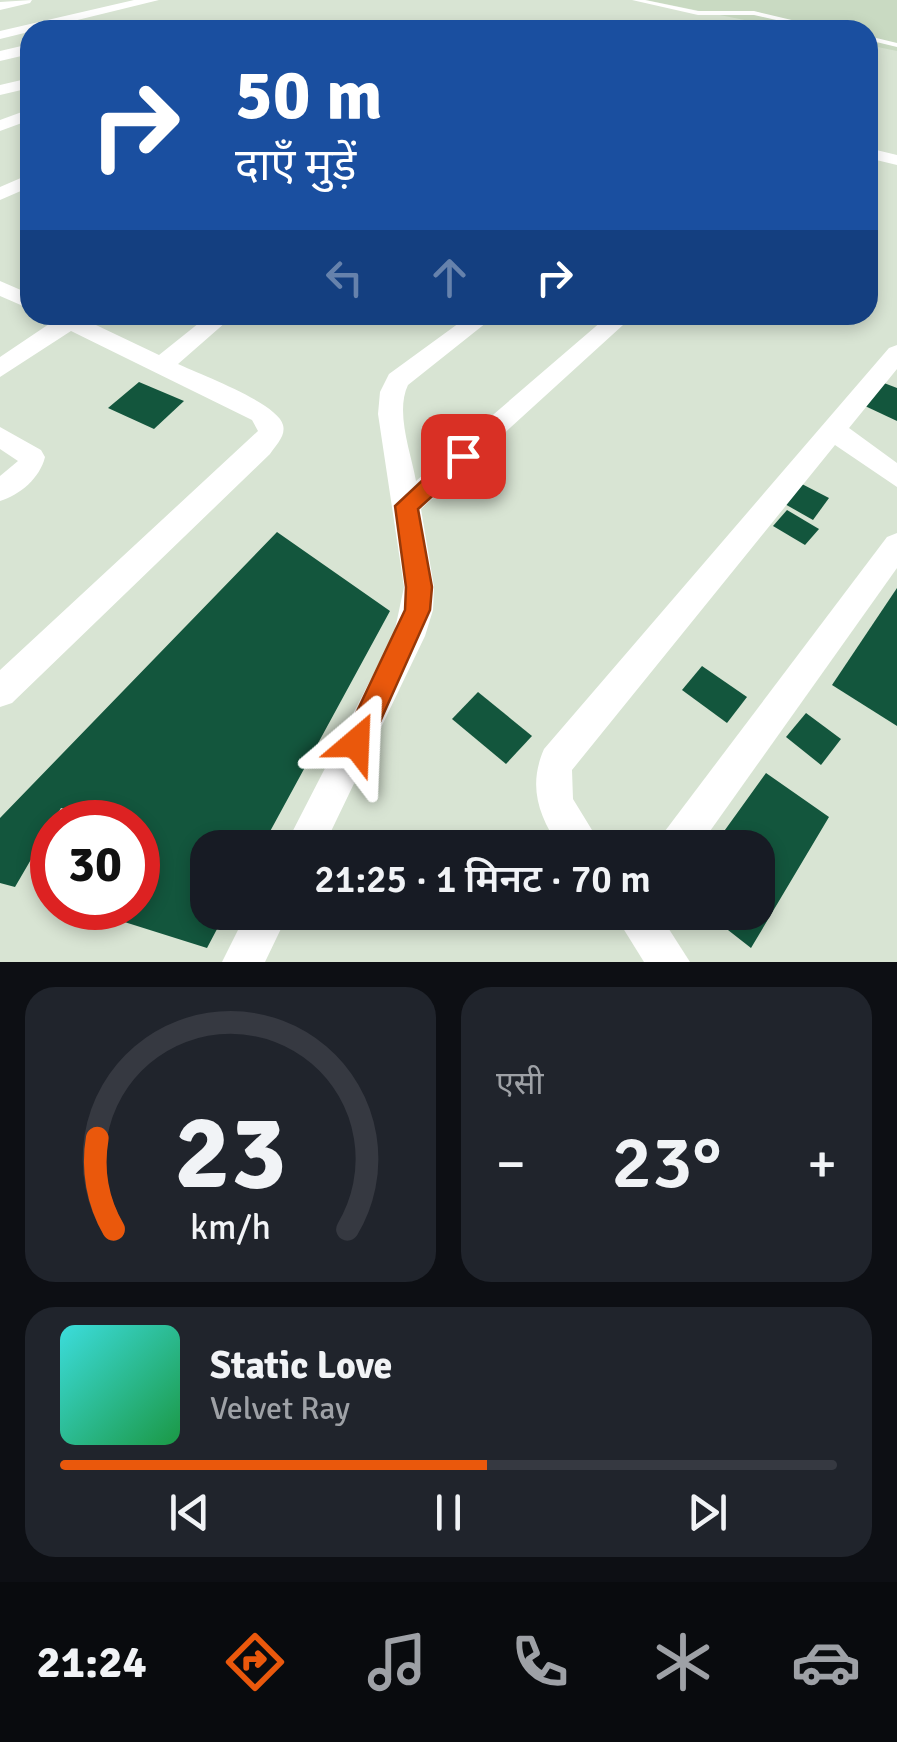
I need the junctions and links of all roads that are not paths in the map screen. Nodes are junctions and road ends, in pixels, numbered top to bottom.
1 (25, 0) edge
2 (152, 0) edge
3 (634, 0) edge
4 (0, 6) edge
5 (65, 20) edge
6 (785, 20) edge
7 (54, 325) edge
8 (77, 325) edge
9 (211, 325) edge
10 (470, 325) edge
11 (612, 325) edge
12 (897, 353) edge
13 (160, 366) junction
14 (0, 368) edge
15 (833, 430) junction
16 (0, 436) edge
17 (897, 477) edge
18 (0, 491) edge
19 (406, 506) junction
20 (897, 545) edge
21 (0, 692) edge
22 (312, 830) edge
23 (571, 830) edge
24 (688, 830) edge
25 (260, 930) edge
26 (645, 930) edge
27 (243, 962) edge
28 (669, 962) edge

1 - 4 street
2 - 5 street
3 - 6 lane
7 - 14 street
8 - 13 street
9 - 13 street
10 - 19 street
11 - 19 street
12 - 15 street
13 - 21 street
15 - 17 street
15 - 23 street
16 - 18 street
19 - 22 street
20 - 24 street
25 - 27 street
26 - 28 street

